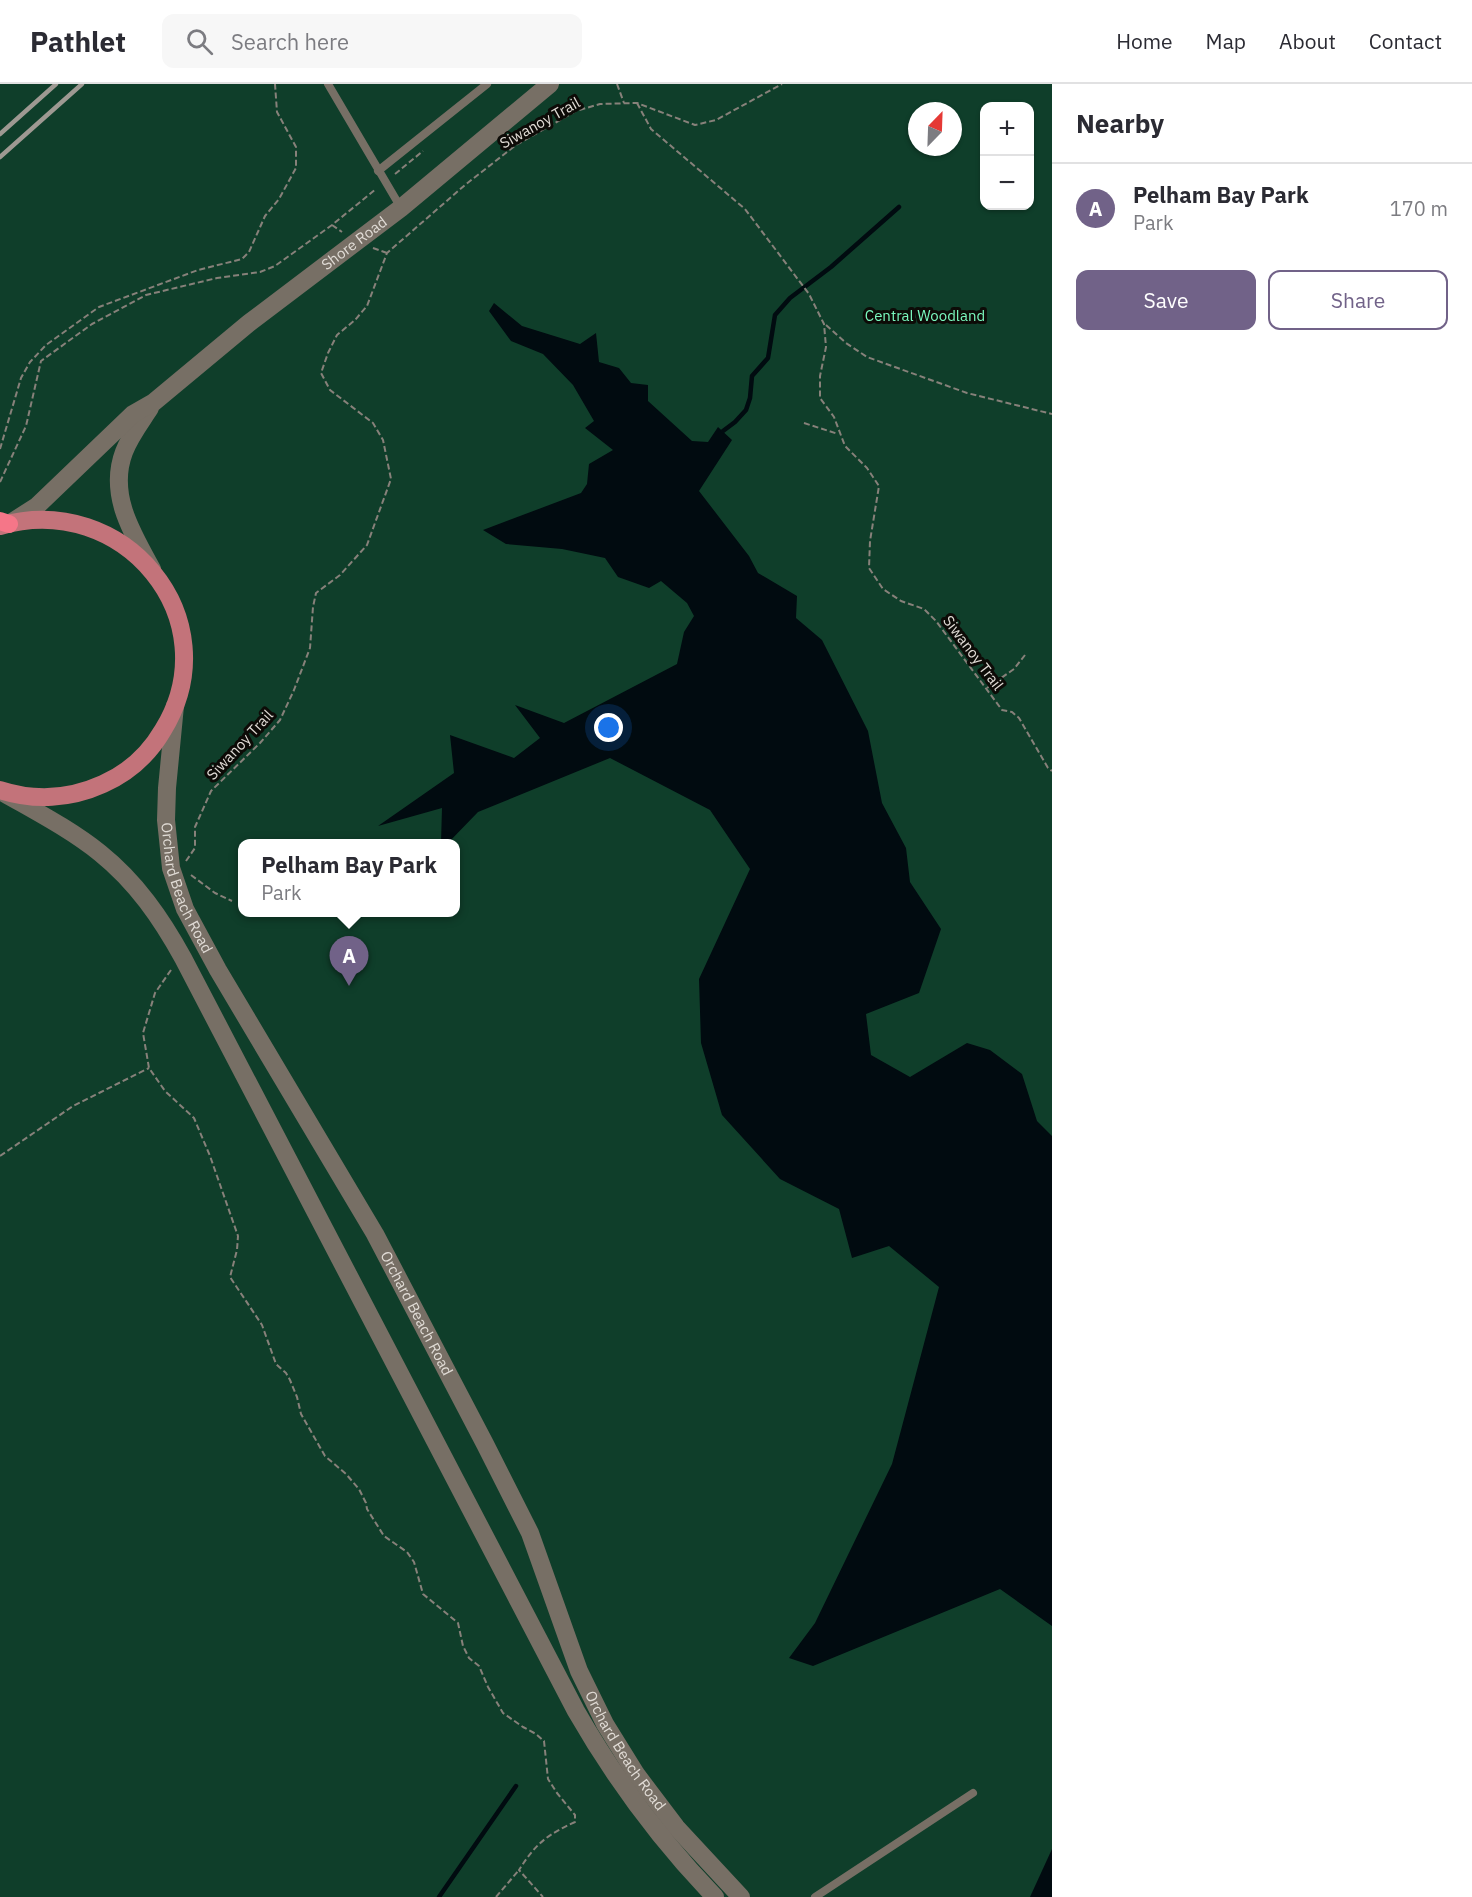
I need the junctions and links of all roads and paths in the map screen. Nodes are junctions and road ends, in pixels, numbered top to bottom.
1 (275, 84) edge
2 (328, 84) edge
3 (487, 84) edge
4 (550, 84) edge
5 (617, 84) edge
6 (782, 84) edge
7 (624, 103) junction
8 (637, 103) junction
9 (378, 171) junction
10 (401, 208) junction
11 (332, 225) dead end
12 (824, 324) junction
13 (154, 402) junction
14 (1052, 414) edge
15 (804, 423) dead end
16 (840, 434) junction
17 (0, 449) edge
18 (0, 482) edge
19 (3, 524) edge
20 (158, 578) junction
21 (1025, 655) dead end
22 (987, 688) junction
23 (176, 704) junction
24 (1052, 771) edge
25 (0, 790) edge
26 (174, 876) junction
27 (232, 900) dead end
28 (183, 958) junction
29 (149, 1068) junction
30 (0, 1156) edge
31 (973, 1793) dead end
32 (519, 1870) junction
33 (496, 1897) edge
34 (543, 1897) edge
35 (715, 1897) edge
36 (741, 1897) edge
37 (815, 1897) edge

1 - 17 path
2 - 9 lane
3 - 9 lane
4 - 10 street, Shore Road
5 - 7 path
6 - 8 path
7 - 8 path, Siwanoy Trail
7 - 26 path, Siwanoy Trail
8 - 12 path, Siwanoy Trail
9 - 10 lane
10 - 13 street, Shore Road
11 - 18 path
12 - 14 path
12 - 16 path, Siwanoy Trail
13 - 19 street, Shore Road
13 - 20 street, Shore Road
15 - 16 path
16 - 22 path, Siwanoy Trail
19 - 20 main road
20 - 23 main road
21 - 22 path
22 - 24 path, Siwanoy Trail
23 - 25 main road
23 - 26 street, Orchard Beach Road
25 - 28 street, Orchard Beach Road
26 - 27 path
26 - 36 street, Orchard Beach Road
28 - 29 path
28 - 35 street, Orchard Beach Road
29 - 30 path
29 - 32 path
31 - 37 lane
32 - 33 path
32 - 34 path

